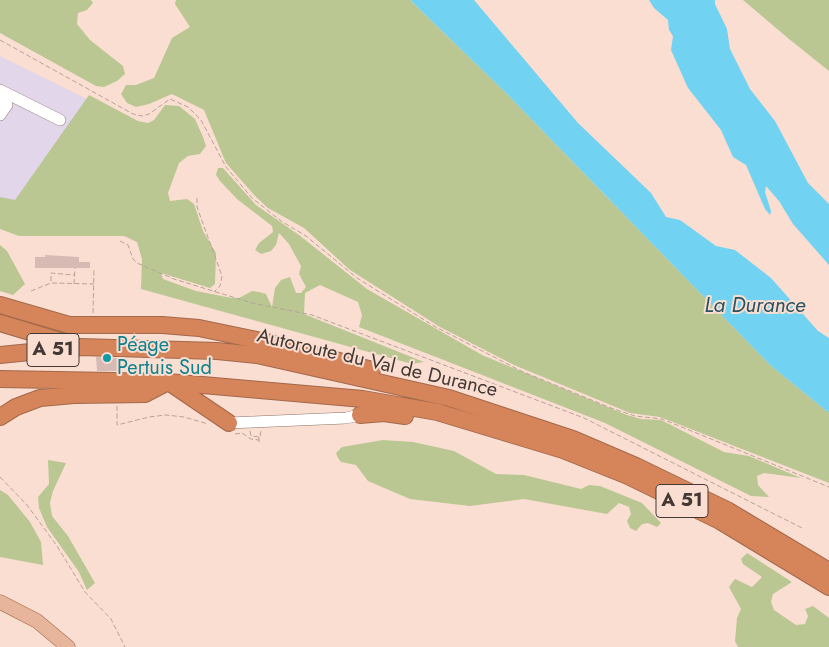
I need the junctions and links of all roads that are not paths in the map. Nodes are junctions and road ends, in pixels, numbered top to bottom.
1 (0, 90) edge
2 (0, 101) edge
3 (0, 115) edge
4 (60, 120) dead end
5 (0, 305) edge
6 (0, 323) edge
7 (80, 347) junction
8 (0, 355) edge
9 (0, 379) edge
10 (168, 382) junction
11 (449, 398) junction
12 (360, 415) joint
13 (0, 417) edge
14 (230, 429) joint
15 (499, 430) junction
16 (829, 571) edge
17 (829, 587) edge
18 (0, 602) edge
19 (0, 609) edge
20 (66, 647) edge

1 - 4 lane
2 - 3 lane
5 - 11 highway
6 - 7 highway
7 - 8 highway, Autoroute du Val de Durance / A 51
7 - 11 highway, Autoroute du Val de Durance / A 51
9 - 10 highway, Autoroute du Val de Durance / A 51
10 - 13 highway
10 - 14 highway
10 - 15 highway, Autoroute du Val de Durance / A 51
11 - 16 highway, Autoroute du Val de Durance / A 51
12 - 14 lane
12 - 15 highway
15 - 17 highway, Autoroute du Val de Durance / A 51
18 - 20 main road
19 - 20 main road

